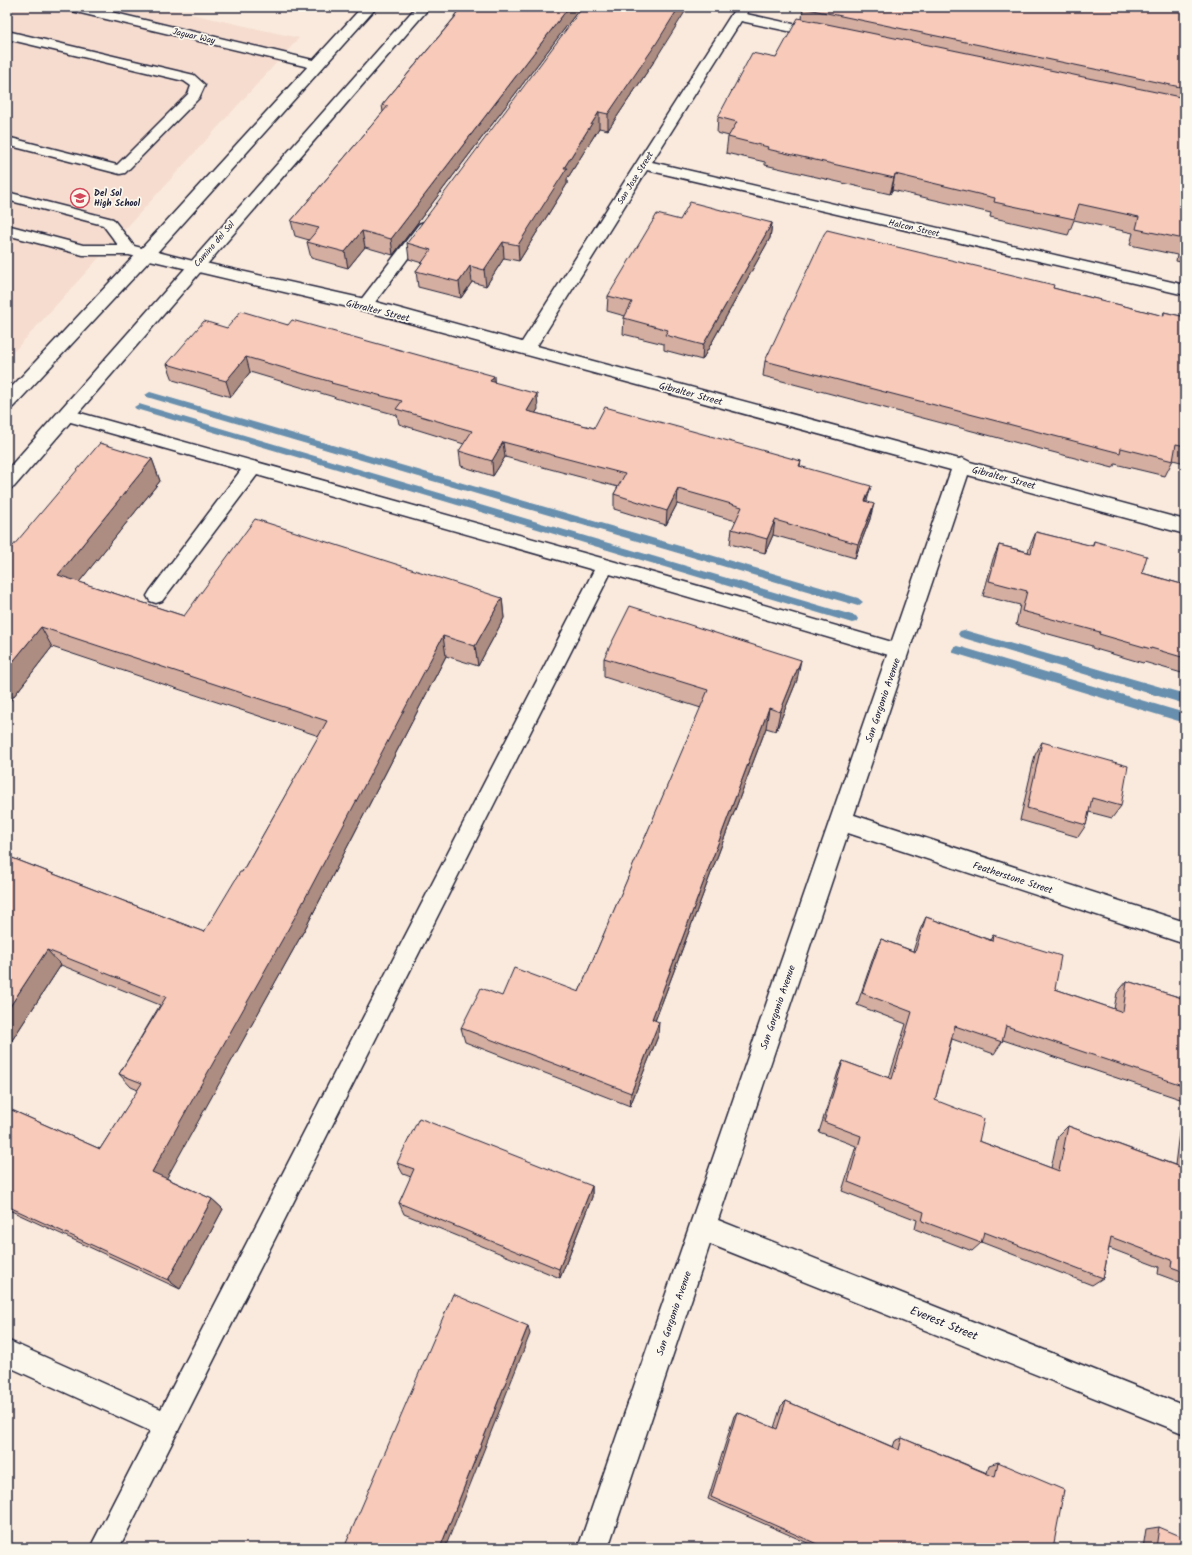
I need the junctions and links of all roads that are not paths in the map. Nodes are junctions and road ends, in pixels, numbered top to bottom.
1 (72, 7) edge
2 (370, 7) edge
3 (423, 7) edge
4 (740, 12) edge
5 (7, 36) edge
6 (837, 37) edge
7 (317, 65) junction
8 (7, 141) edge
9 (644, 165) junction
10 (7, 196) edge
11 (432, 216) edge
12 (7, 230) edge
13 (129, 250) junction
14 (146, 254) junction
15 (196, 266) junction
16 (1185, 290) edge
17 (365, 305) junction
18 (526, 349) junction
19 (7, 402) edge
20 (66, 415) junction
21 (962, 465) junction
22 (253, 467) junction
23 (7, 482) edge
24 (1185, 526) edge
25 (605, 566) junction
26 (156, 596) dead end
27 (899, 651) junction
28 (841, 821) junction
29 (1185, 934) edge
30 (702, 1227) junction
31 (7, 1353) edge
32 (1185, 1420) edge
33 (167, 1425) junction
34 (104, 1548) edge
35 (593, 1548) edge

1 - 7 street, Jaguar Way
2 - 7 street
3 - 15 street, Camino del Sol
4 - 6 street
4 - 9 street, San Jose Street
5 - 8 lane
7 - 14 street
9 - 16 street, Halcon Street
9 - 18 street, San Jose Street
10 - 13 lane
11 - 17 lane
12 - 13 lane
13 - 14 lane
14 - 15 lane
14 - 19 street
15 - 17 street, Gibralter Street
15 - 20 street, Camino del Sol
17 - 18 street, Gibralter Street
18 - 21 street, Gibralter Street
20 - 22 lane
20 - 23 street, Camino del Sol
21 - 24 street, Gibralter Street
21 - 27 street, San Gorgonio Avenue
22 - 25 lane
22 - 26 lane
25 - 27 lane
25 - 33 lane
27 - 28 street, San Gorgonio Avenue
28 - 29 street, Featherstone Street
28 - 30 street, San Gorgonio Avenue
30 - 32 street, Everest Street
30 - 35 street, San Gorgonio Avenue
31 - 33 lane
33 - 34 lane

